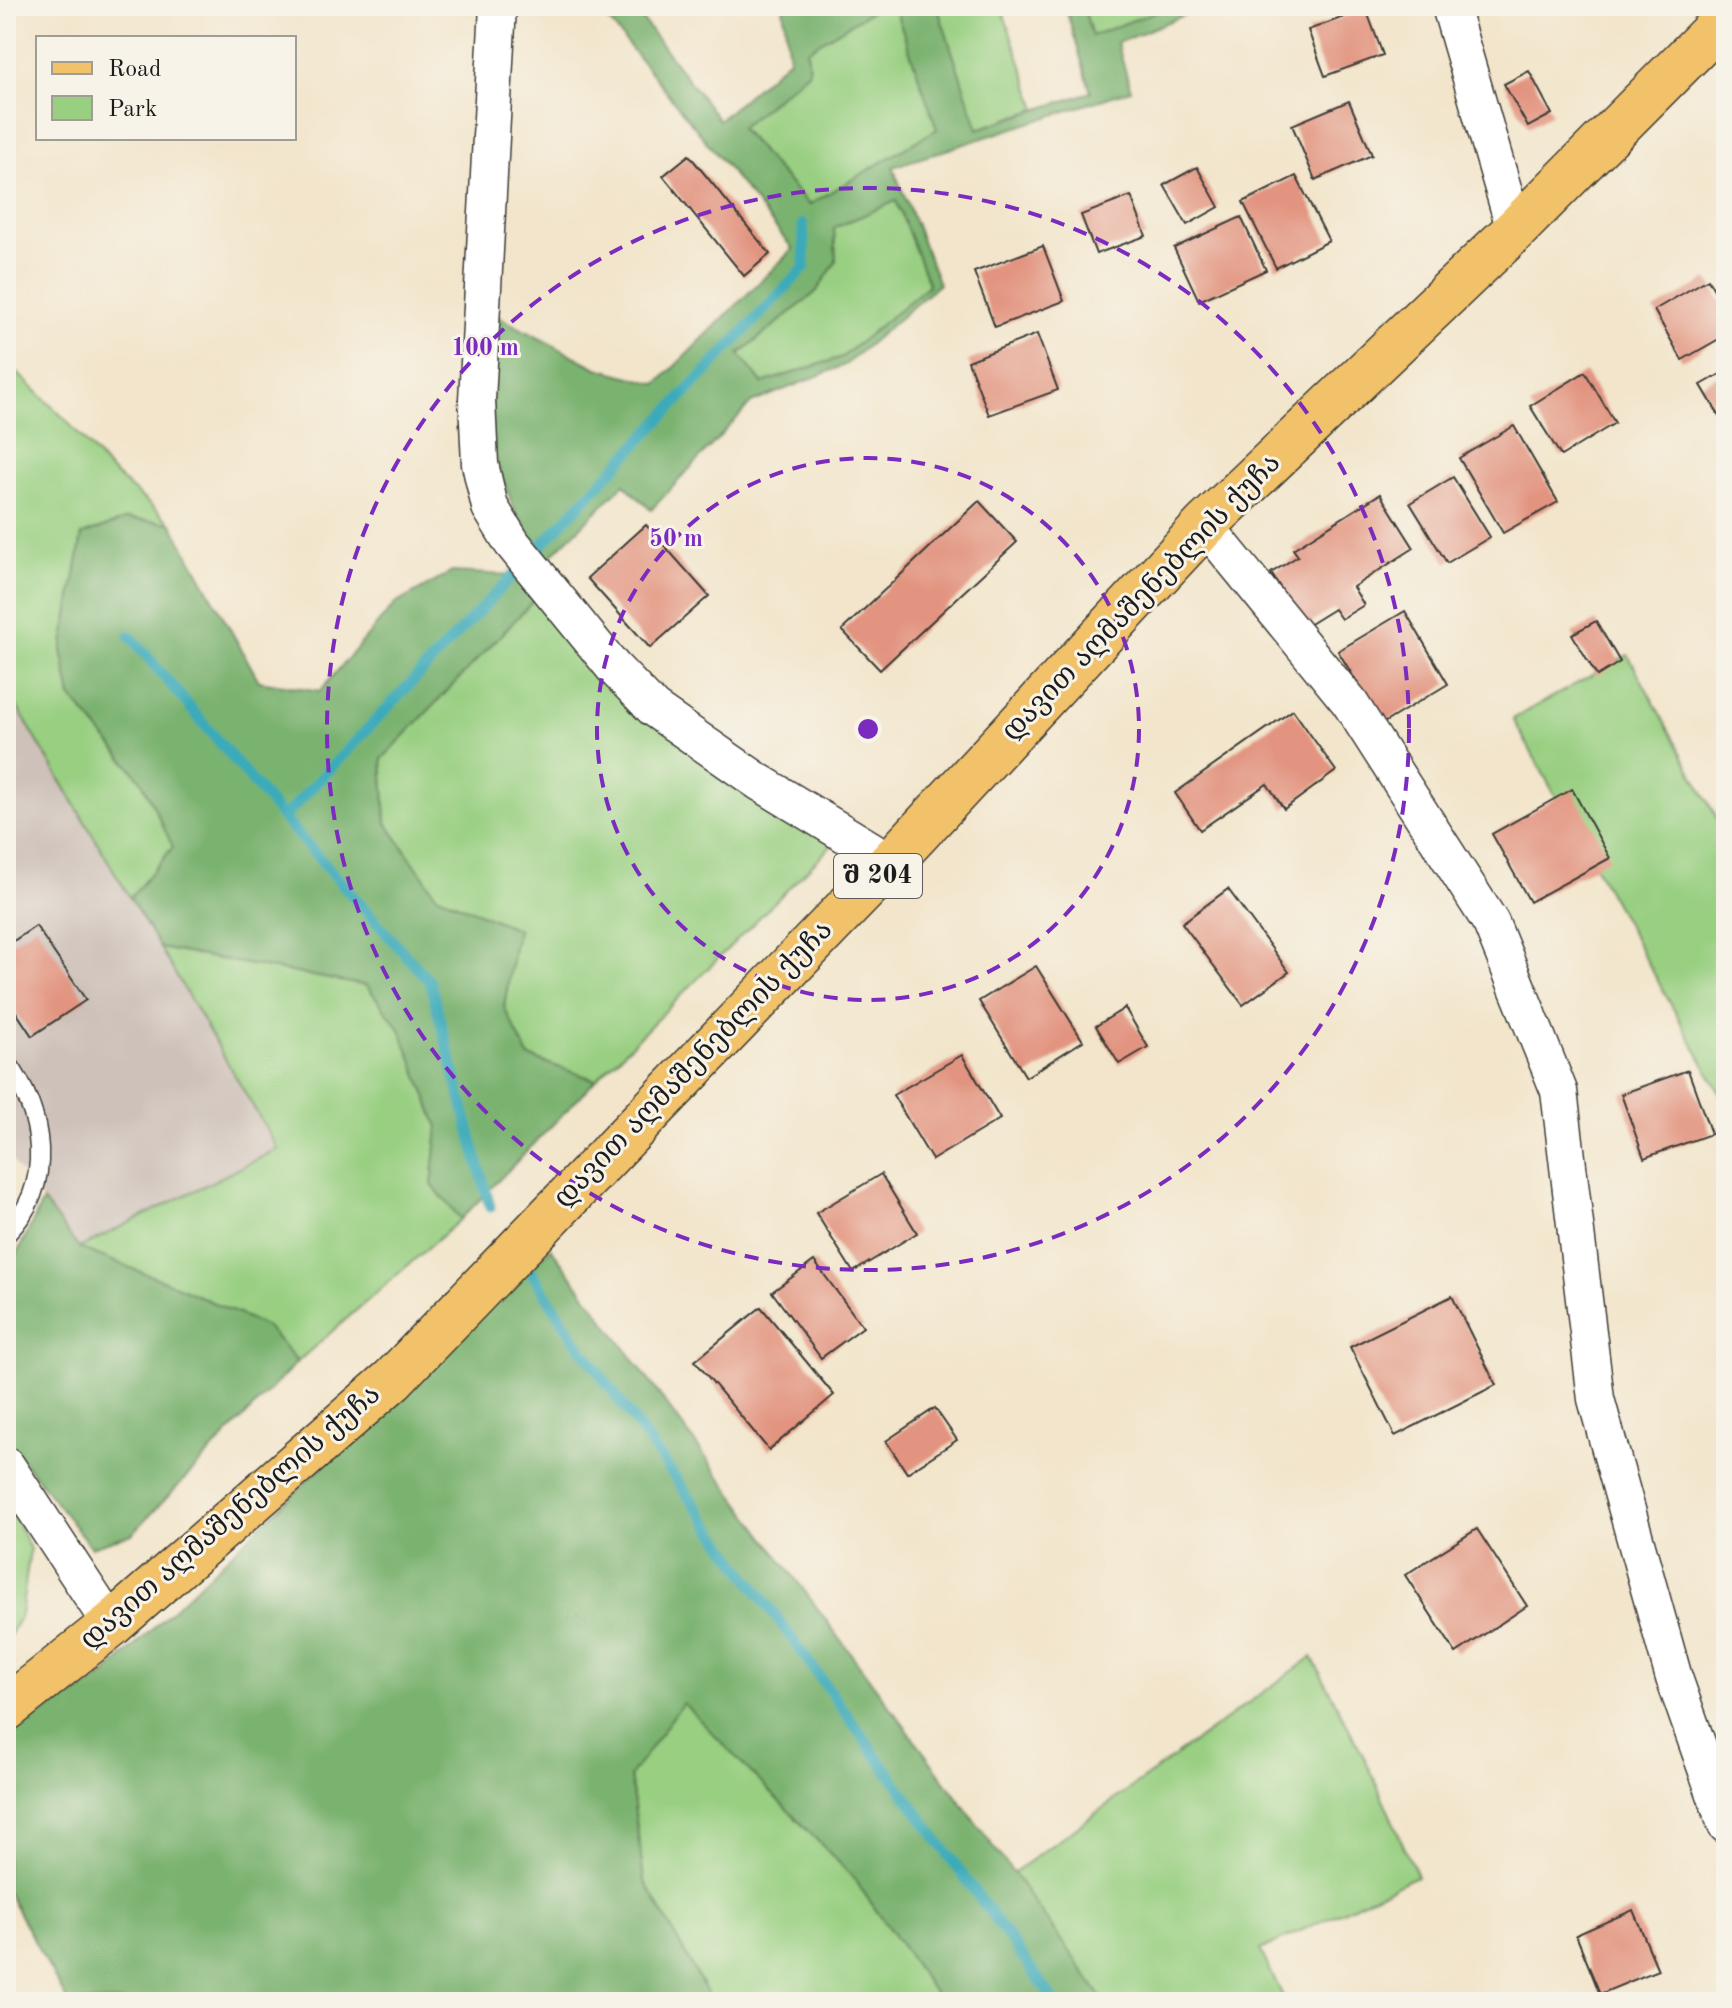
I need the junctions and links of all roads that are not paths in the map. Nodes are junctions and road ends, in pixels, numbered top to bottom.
1 (498, 6) edge
2 (1450, 6) edge
3 (1726, 18) edge
4 (1515, 230) junction
5 (1205, 525) junction
6 (891, 862) junction
7 (6, 1061) edge
8 (6, 1234) edge
9 (6, 1465) edge
10 (111, 1625) junction
11 (6, 1709) edge
12 (1726, 1825) edge

1 - 6 street
2 - 4 street
3 - 4 main road, დავით აღმაშენებლის ქუჩა / შ 204
4 - 5 main road, დავით აღმაშენებლის ქუჩა / შ 204
5 - 6 main road, დავით აღმაშენებლის ქუჩა / შ 204
5 - 12 street
6 - 10 main road, დავით აღმაშენებლის ქუჩა / შ 204
7 - 8 lane
9 - 10 street
10 - 11 main road, დავით აღმაშენებლის ქუჩა / შ 204

